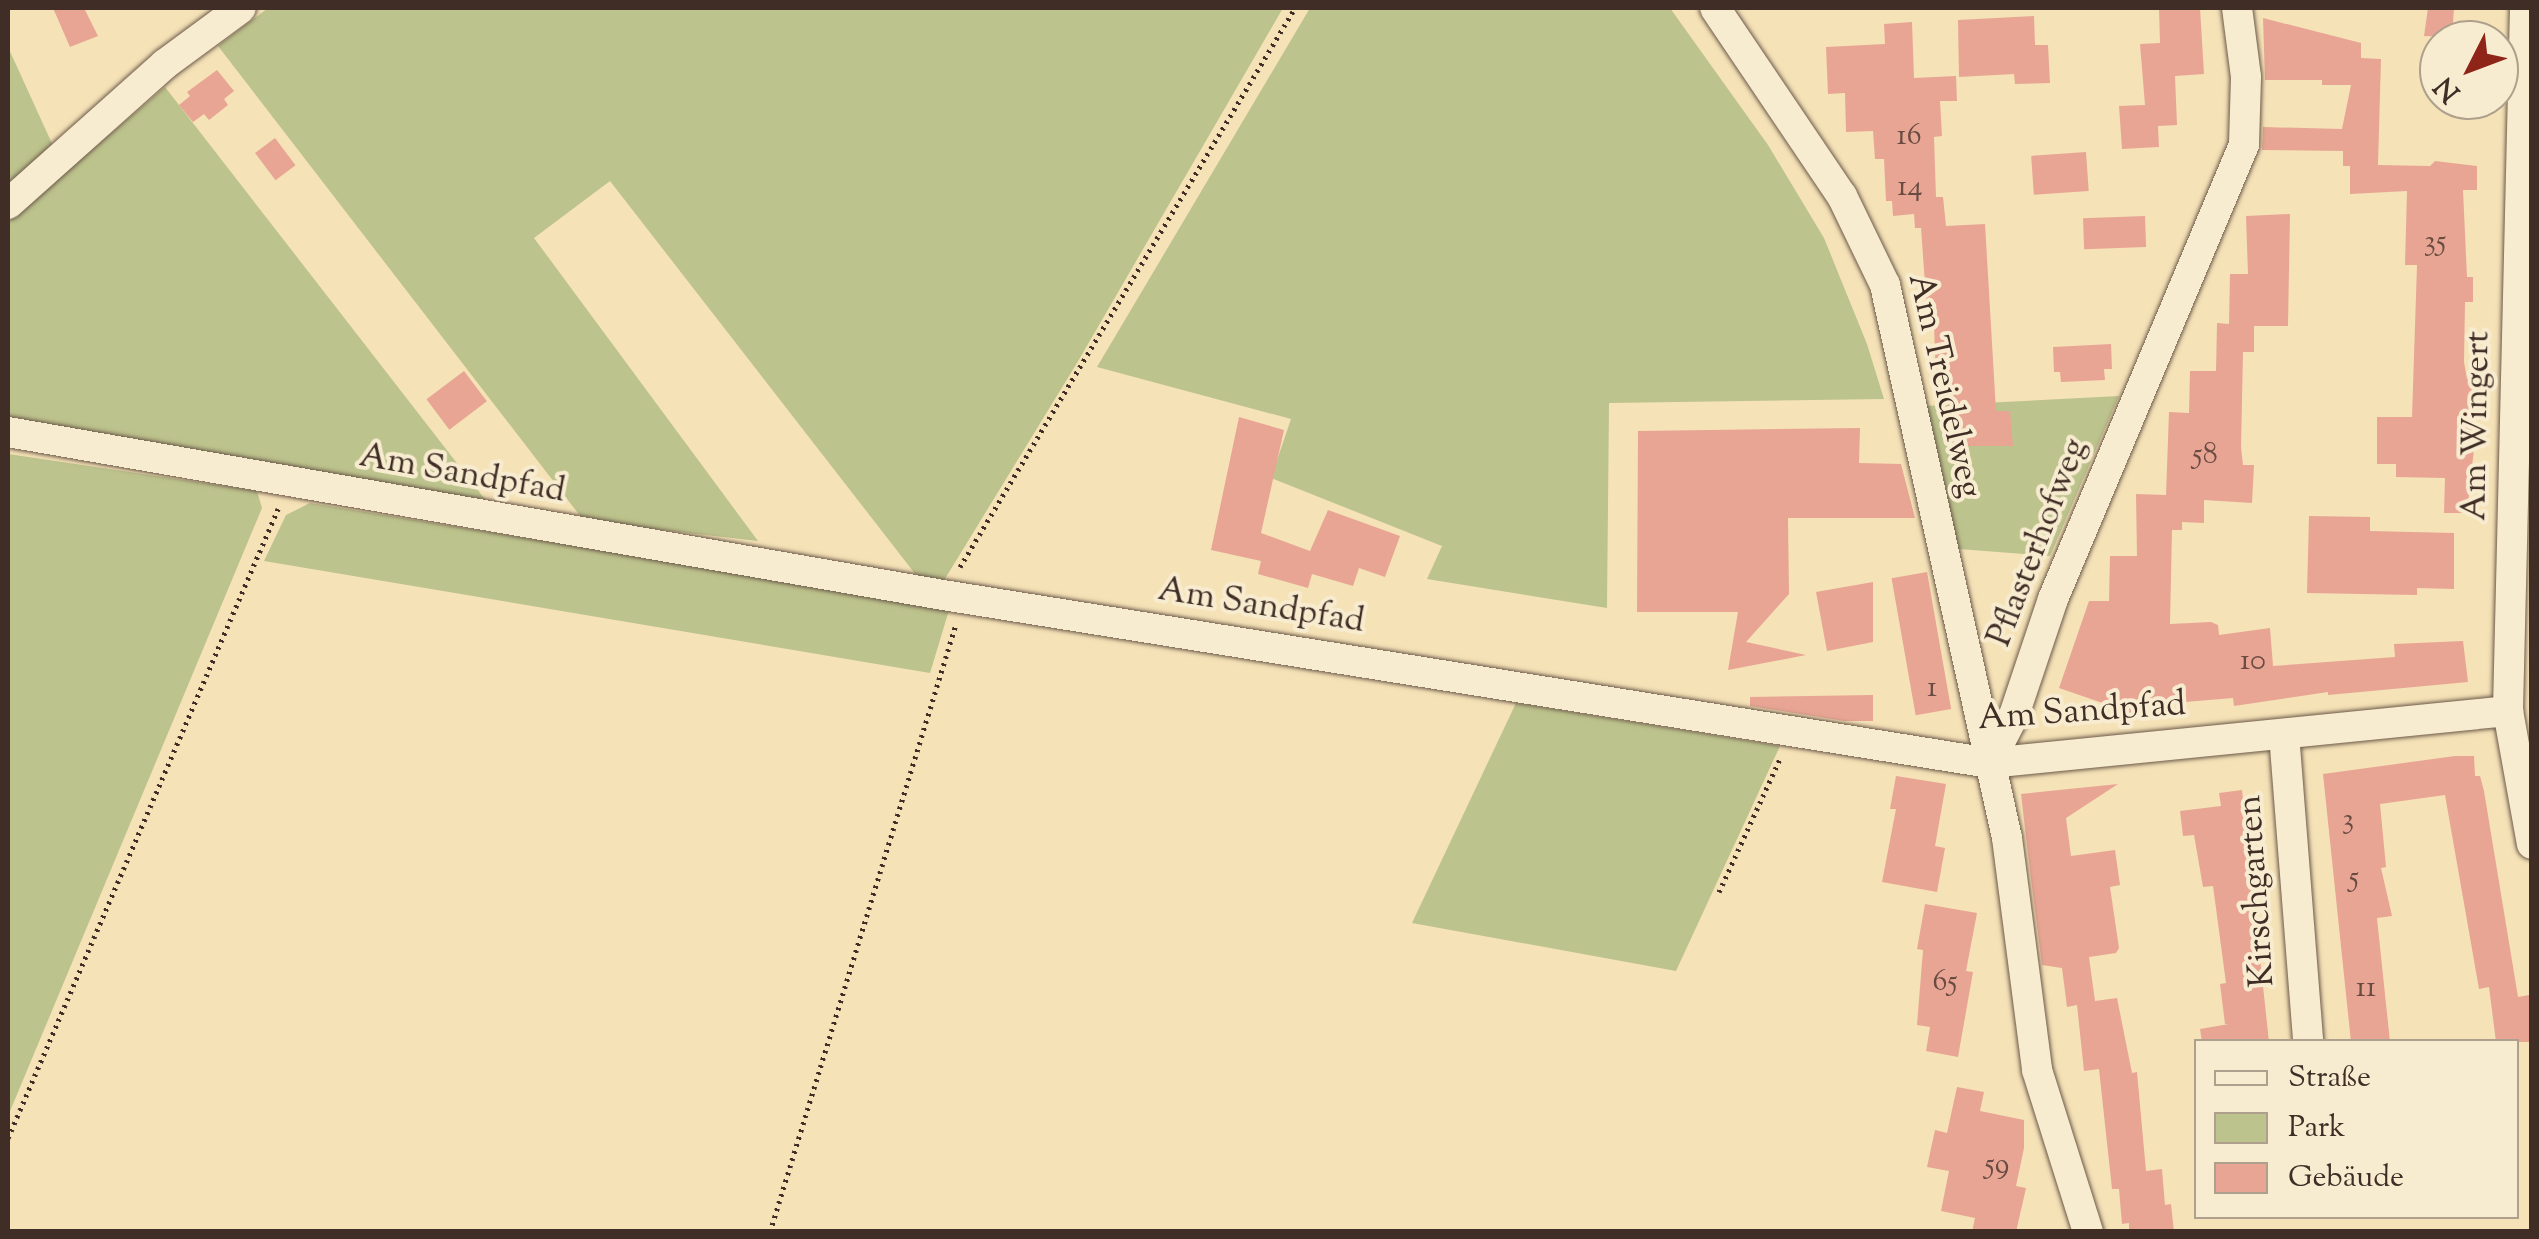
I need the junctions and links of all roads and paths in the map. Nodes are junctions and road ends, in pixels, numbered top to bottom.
1 (241, 8) edge
2 (1295, 8) edge
3 (1716, 8) edge
4 (2237, 8) edge
5 (2525, 8) edge
6 (8, 204) edge
7 (8, 432) edge
8 (290, 483) junction
9 (954, 596) junction
10 (2508, 711) junction
11 (1793, 731) junction
12 (2284, 734) junction
13 (1989, 762) junction
14 (2532, 844) edge
15 (1719, 892) dead end
16 (2308, 1039) edge
17 (8, 1138) edge
18 (770, 1232) edge
19 (2088, 1232) edge

1 - 6 street
2 - 9 path
3 - 13 street, Am Treidelweg
4 - 13 street, Pflasterhofweg
5 - 10 street, Am Wingert
7 - 8 street, Am Sandpfad
8 - 9 street, Am Sandpfad
8 - 17 path
9 - 11 street, Am Sandpfad
9 - 18 path
10 - 12 street, Am Sandpfad
10 - 14 street, Am Wingert
11 - 13 street, Am Sandpfad
11 - 15 path
12 - 13 street, Am Sandpfad
12 - 16 street, Kirschgarten
13 - 19 street

